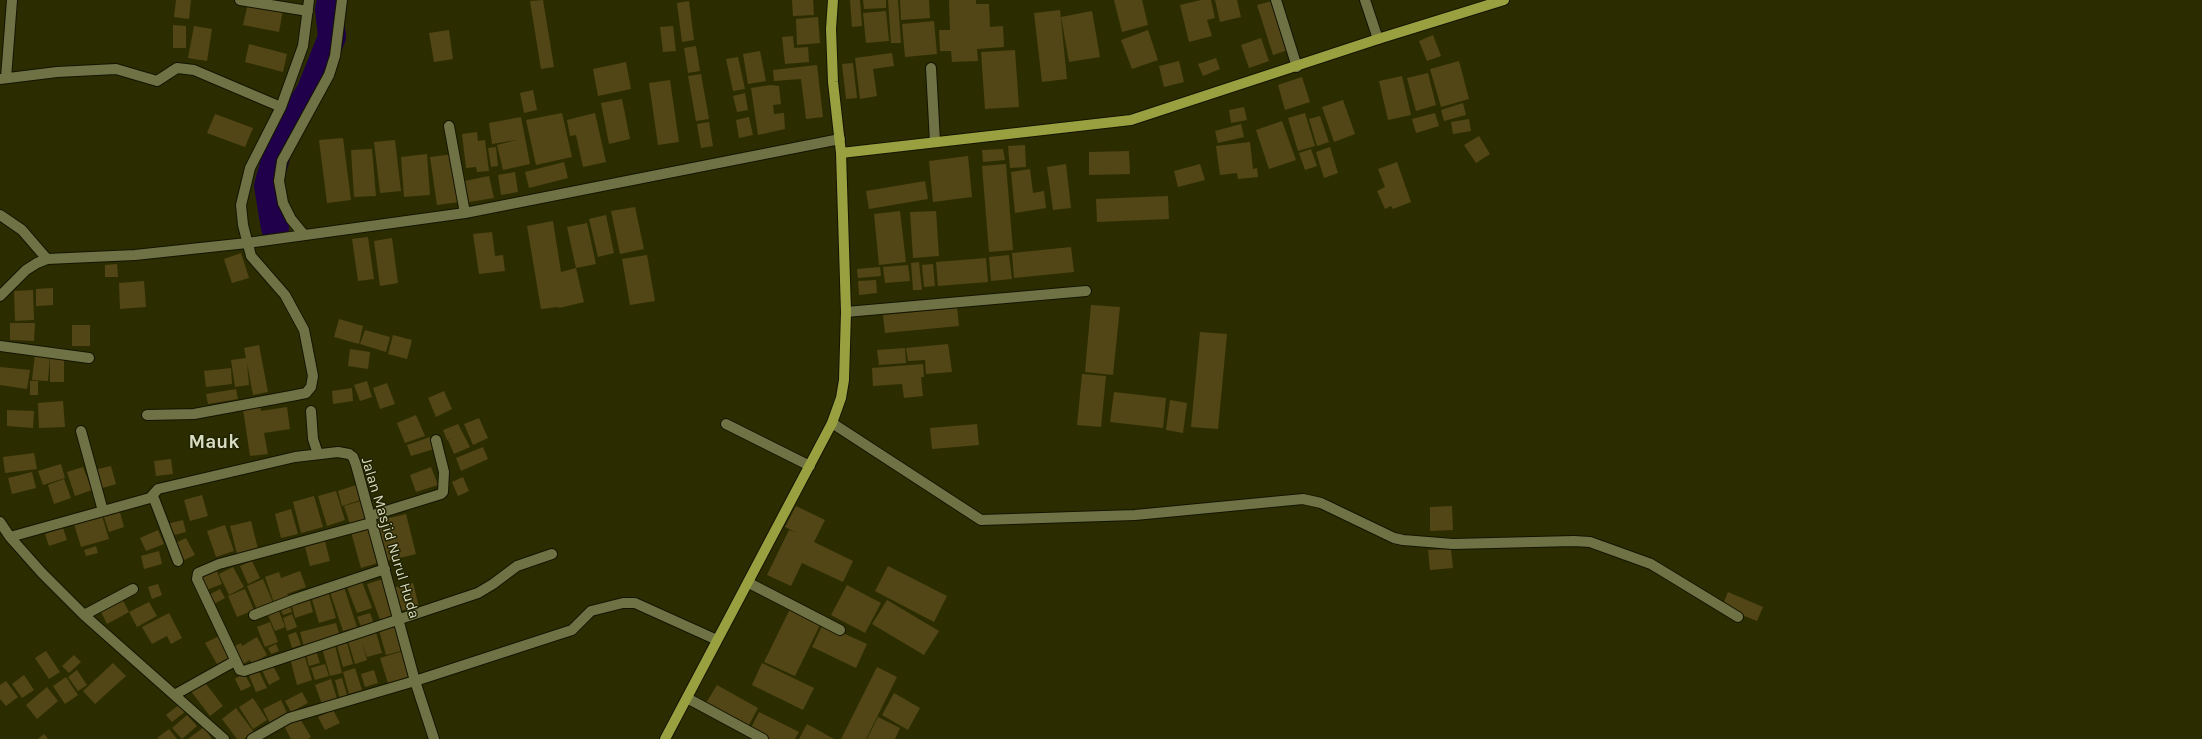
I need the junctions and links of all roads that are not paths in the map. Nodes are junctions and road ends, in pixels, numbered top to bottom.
1 (12, 0) edge
2 (240, 0) edge
3 (309, 0) edge
4 (342, 0) edge
5 (833, 0) edge
6 (1276, 0) edge
7 (1365, 0) edge
8 (1504, 0) edge
9 (308, 11) junction
10 (1378, 39) junction
11 (1297, 67) junction
12 (930, 68) dead end
13 (3, 78) edge
14 (281, 107) junction
15 (449, 126) dead end
16 (840, 139) junction
17 (935, 142) junction
18 (841, 152) junction
19 (465, 213) junction
20 (0, 215) edge
21 (300, 236) junction
22 (247, 243) junction
23 (47, 259) junction
24 (1086, 291) dead end
25 (0, 296) edge
26 (846, 312) junction
27 (0, 346) edge
28 (89, 358) dead end
29 (311, 411) dead end
30 (147, 415) dead end
31 (832, 423) junction
32 (726, 424) dead end
33 (81, 431) dead end
34 (436, 440) dead end
35 (318, 454) junction
36 (810, 466) junction
37 (153, 496) junction
38 (102, 511) junction
39 (370, 519) junction
40 (0, 522) edge
41 (10, 537) junction
42 (552, 554) dead end
43 (178, 561) dead end
44 (385, 570) junction
45 (749, 583) junction
46 (133, 589) dead end
47 (84, 614) junction
48 (254, 615) dead end
49 (1738, 617) dead end
50 (399, 620) junction
51 (840, 630) dead end
52 (717, 640) junction
53 (235, 661) junction
54 (415, 681) junction
55 (176, 694) junction
56 (687, 698) junction
57 (224, 739) edge
58 (252, 739) edge
59 (434, 739) edge
60 (665, 739) edge
61 (763, 739) edge

1 - 13 street
2 - 9 street
3 - 9 street
4 - 21 street
5 - 16 main road
6 - 11 street
7 - 10 street
8 - 10 main road
9 - 14 street
10 - 11 main road
11 - 17 main road
12 - 17 street
13 - 14 street
14 - 22 street
15 - 19 street
16 - 18 main road
16 - 19 street
17 - 18 main road
18 - 26 main road
19 - 21 street
20 - 23 street
21 - 22 street
22 - 23 street
22 - 30 street
23 - 25 street
24 - 26 street
26 - 31 main road
27 - 28 street
29 - 35 street
31 - 36 main road
31 - 49 street
32 - 36 street
33 - 38 street
34 - 39 street
35 - 37 street, Jalan Masjid Nurul Huda
35 - 39 street, Jalan Masjid Nurul Huda
36 - 45 main road
37 - 38 street, Jalan Masjid Nurul Huda
37 - 43 street
38 - 41 street, Jalan Masjid Nurul Huda
39 - 44 street, Jalan Masjid Nurul Huda
39 - 53 street
40 - 41 street
41 - 47 street
42 - 50 street
44 - 48 street
44 - 50 street, Jalan Masjid Nurul Huda
45 - 51 street
45 - 52 main road
46 - 47 street
47 - 55 street
50 - 53 street
50 - 54 street, Jalan Masjid Nurul Huda
52 - 54 street
52 - 56 main road
53 - 55 street
54 - 58 street
54 - 59 street, Jalan Masjid Nurul Huda
55 - 57 street
56 - 60 main road
56 - 61 street

